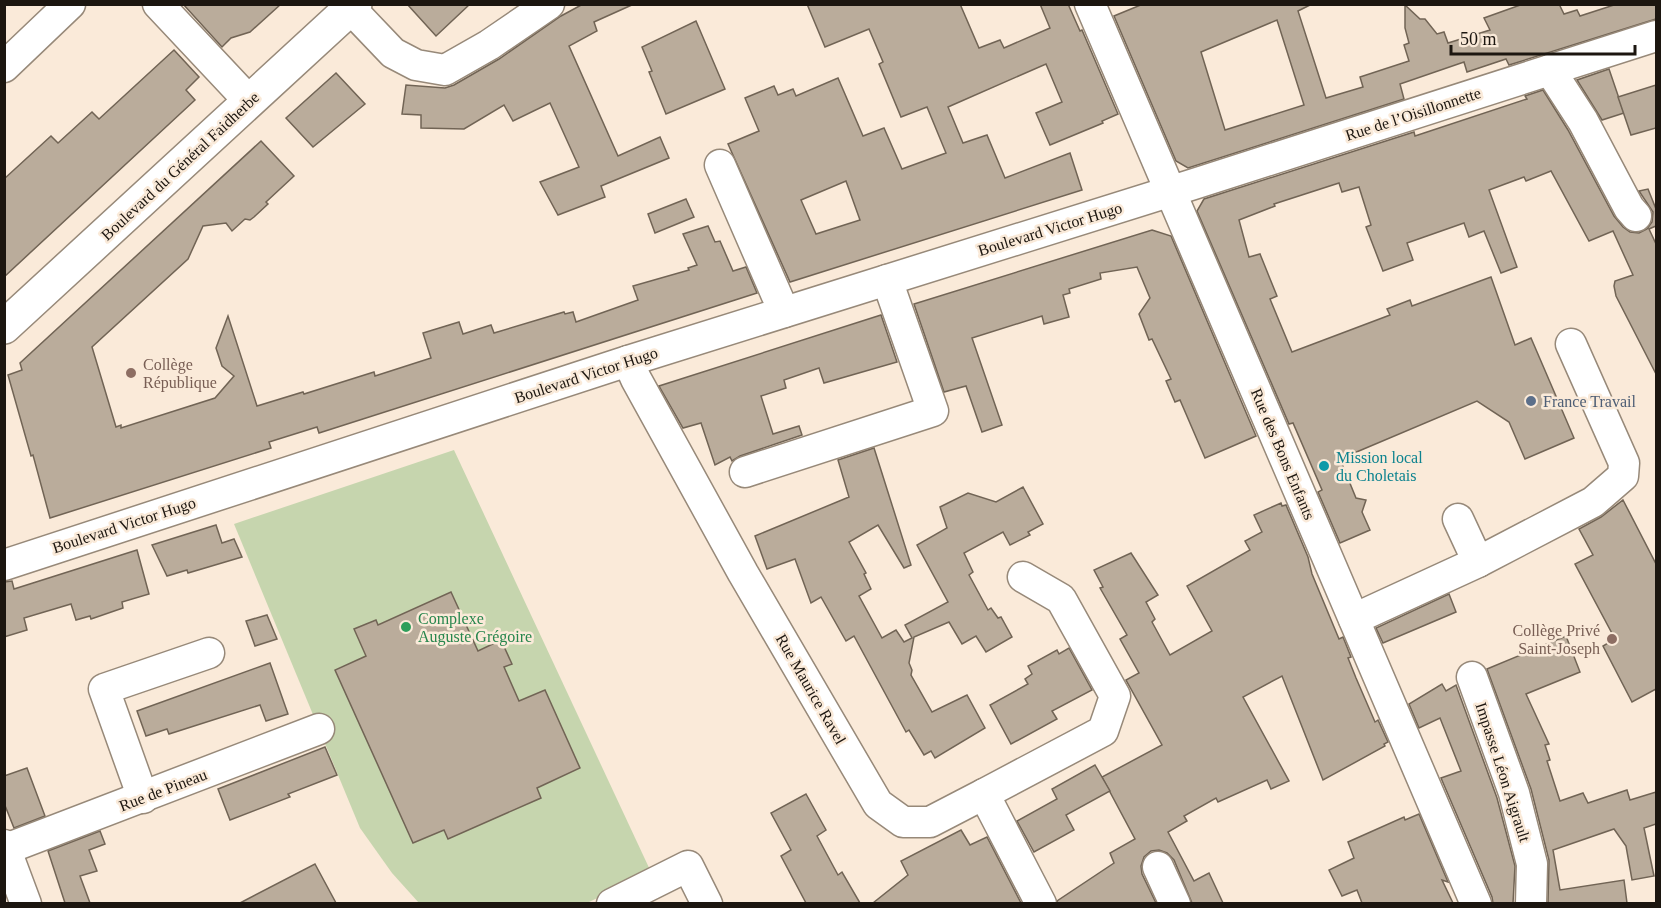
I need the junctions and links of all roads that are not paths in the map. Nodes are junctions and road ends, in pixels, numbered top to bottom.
1 (70, 4) edge
2 (158, 4) edge
3 (549, 4) edge
4 (1090, 4) edge
5 (353, 7) edge
6 (1656, 36) edge
7 (4, 67) edge
8 (1550, 70) junction
9 (250, 102) junction
10 (720, 165) dead end
11 (1170, 191) junction
12 (1636, 216) dead end
13 (887, 280) junction
14 (784, 312) junction
15 (4, 327) edge
16 (1570, 344) dead end
17 (628, 361) junction
18 (745, 472) dead end
19 (1458, 519) dead end
20 (1478, 562) junction
21 (4, 565) edge
22 (1023, 577) dead end
23 (1354, 619) junction
24 (209, 653) dead end
25 (1472, 677) dead end
26 (319, 729) dead end
27 (984, 794) junction
28 (143, 798) junction
29 (5, 847) edge
30 (1158, 867) dead end
31 (26, 903) edge
32 (612, 903) edge
33 (707, 903) edge
34 (1041, 903) edge
35 (1175, 903) edge
36 (1476, 903) edge
37 (1531, 903) edge

1 - 7 street
2 - 9 street
3 - 5 street
4 - 11 street, Rue des Bons Enfants
5 - 9 main road, Boulevard du Général Faidherbe
6 - 8 street, Rue de l’Oisillonnette
8 - 11 street, Rue de l’Oisillonnette
8 - 12 street
9 - 15 main road, Boulevard du Général Faidherbe
10 - 14 street
11 - 13 street, Boulevard Victor Hugo
11 - 23 street, Rue des Bons Enfants
13 - 14 street, Boulevard Victor Hugo
13 - 18 street
14 - 17 street, Boulevard Victor Hugo
16 - 20 street
17 - 21 street, Boulevard Victor Hugo
17 - 27 street, Rue Maurice Ravel
19 - 20 street
20 - 23 street
22 - 27 street, Rue Maurice Ravel
23 - 36 street, Rue des Bons Enfants
24 - 28 street
25 - 37 street, Impasse Léon Aigrault
26 - 28 street, Rue de Pineau
27 - 34 street
28 - 29 street, Rue de Pineau
29 - 31 street, Rue de Pineau
30 - 35 street
32 - 33 street

